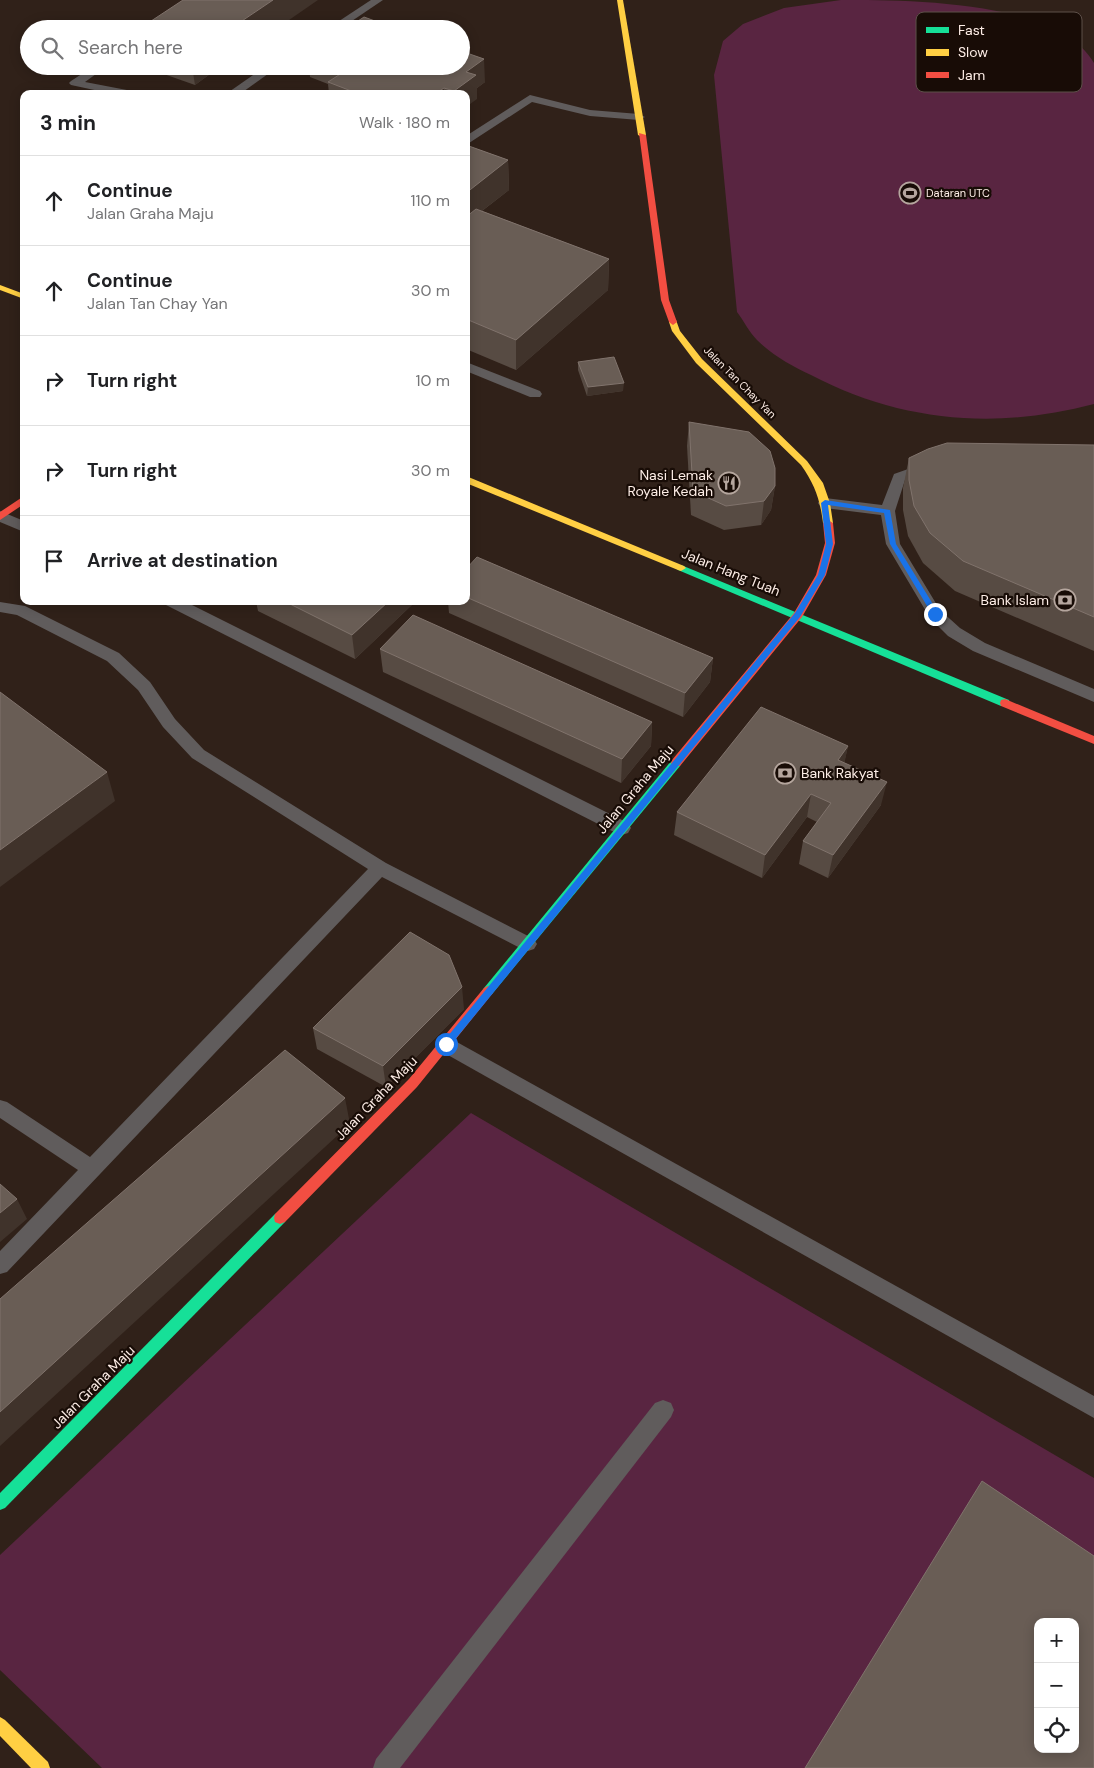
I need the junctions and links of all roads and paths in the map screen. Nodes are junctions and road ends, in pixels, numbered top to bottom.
1 (378, 0) edge
2 (620, 0) edge
3 (346, 20) edge
4 (88, 75) edge
5 (260, 75) edge
6 (111, 90) edge
7 (238, 90) edge
8 (639, 117) junction
9 (470, 139) edge
10 (0, 287) edge
11 (20, 295) edge
12 (470, 368) edge
13 (535, 394) dead end
14 (937, 464) edge
15 (470, 481) edge
16 (20, 502) edge
17 (825, 503) junction
18 (888, 511) junction
19 (0, 516) edge
20 (20, 526) edge
21 (178, 605) edge
22 (0, 607) edge
23 (798, 615) junction
24 (1094, 696) edge
25 (1094, 740) edge
26 (622, 828) junction
27 (380, 868) junction
28 (528, 944) junction
29 (446, 1044) junction
30 (0, 1108) edge
31 (92, 1169) junction
32 (0, 1265) edge
33 (1094, 1408) edge
34 (663, 1410) dead end
35 (0, 1503) edge
36 (0, 1725) edge
37 (42, 1768) edge
38 (385, 1768) edge

1 - 3 lane
2 - 8 main road, Jalan Tan Chay Yan
4 - 6 lane
5 - 7 lane
8 - 9 lane
8 - 17 main road, Jalan Tan Chay Yan
10 - 11 main road
12 - 13 lane
14 - 18 lane
15 - 23 main road, Jalan Hang Tuah
16 - 19 main road
17 - 18 lane
17 - 23 main road, Jalan Tan Chay Yan
18 - 24 lane
19 - 20 lane
21 - 26 lane
22 - 27 lane
23 - 25 main road, Jalan Hang Tuah
23 - 26 main road, Jalan Graha Maju
26 - 28 main road, Jalan Graha Maju
27 - 28 lane
27 - 31 lane
28 - 29 main road, Jalan Graha Maju
29 - 33 lane
29 - 35 main road, Jalan Graha Maju
30 - 31 lane
31 - 32 lane
34 - 38 lane
36 - 37 main road

